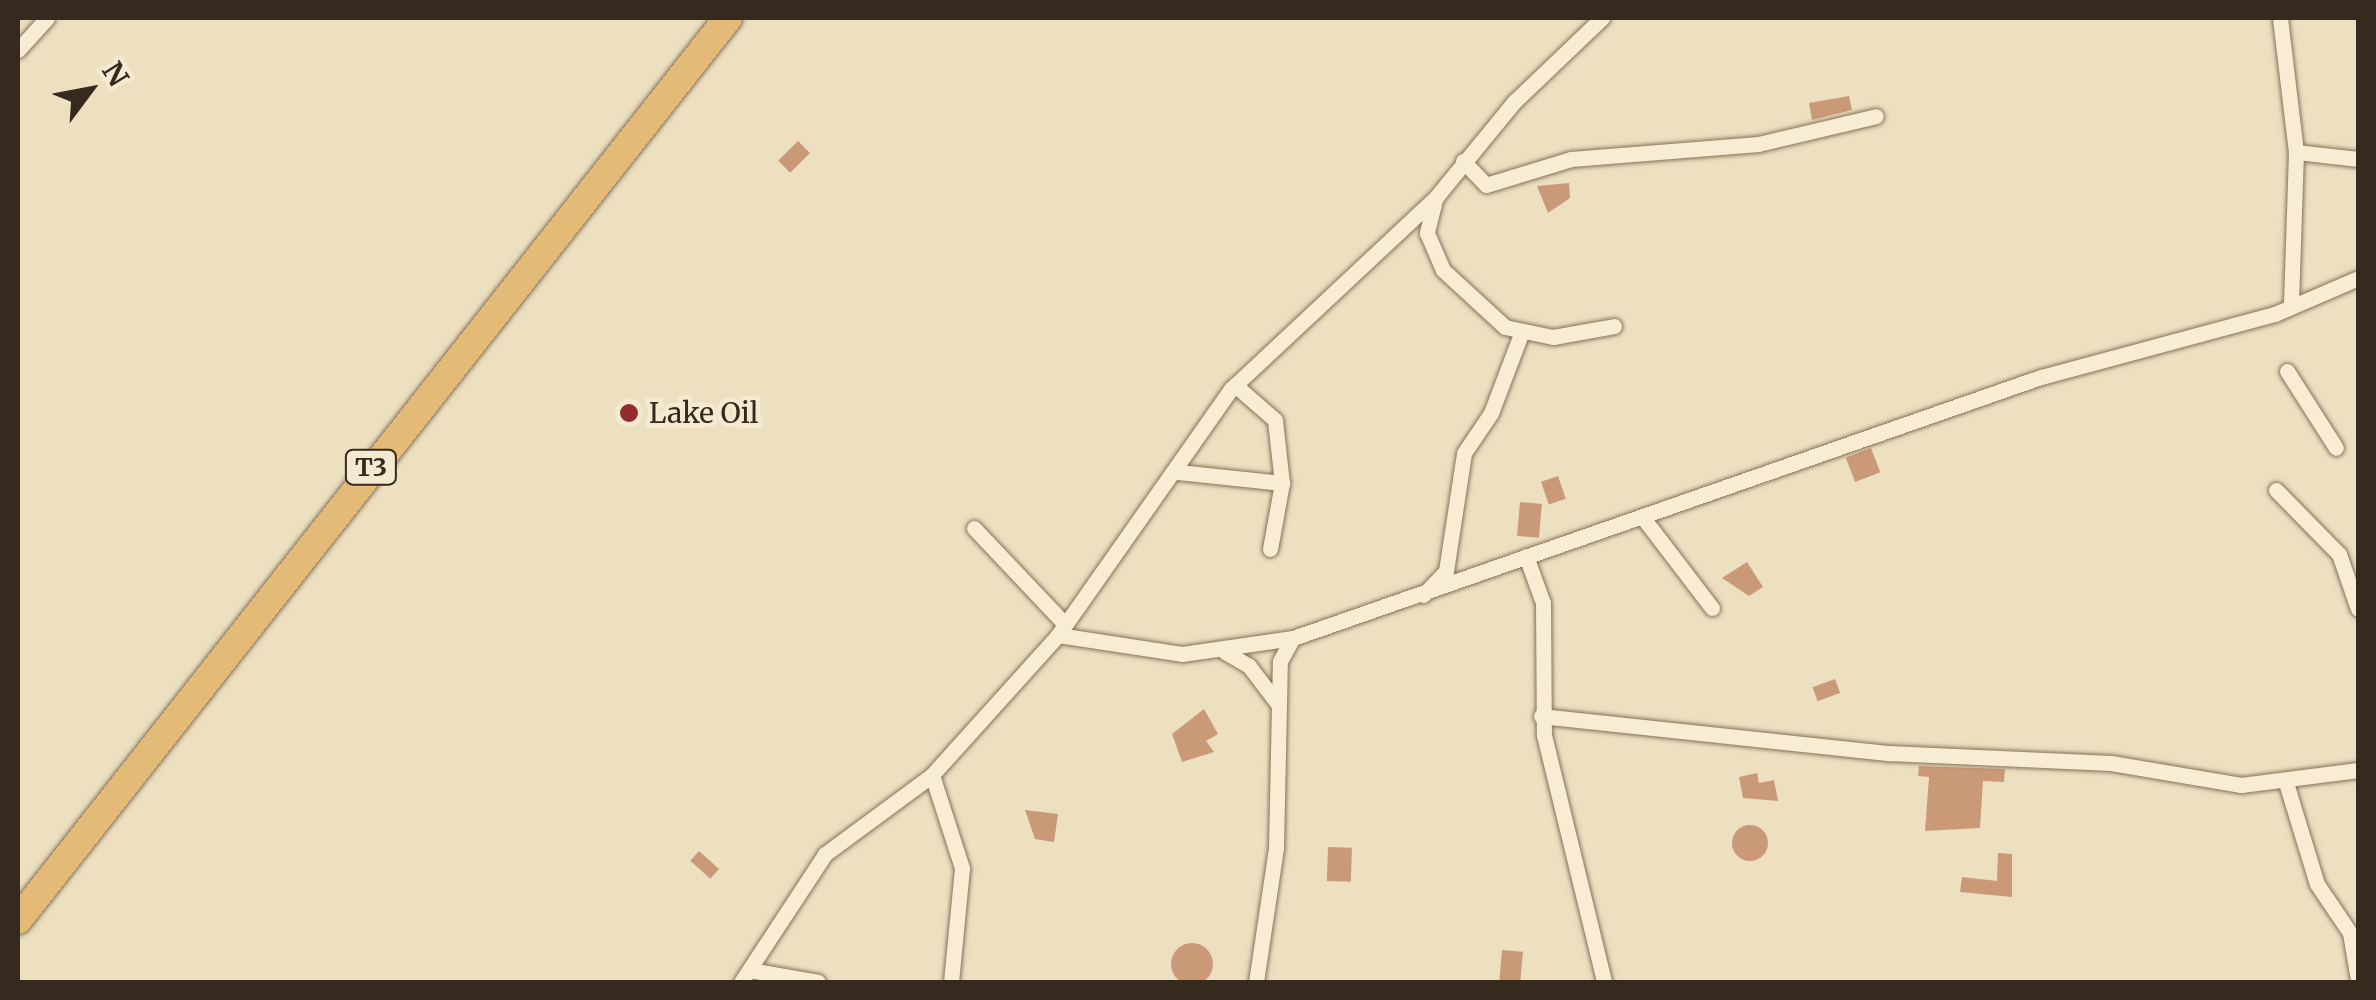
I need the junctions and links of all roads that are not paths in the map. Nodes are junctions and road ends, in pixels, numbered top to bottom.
1 (47, 18) edge
2 (728, 18) edge
3 (1602, 18) edge
4 (2280, 18) edge
5 (18, 50) edge
6 (1876, 116) dead end
7 (2296, 152) junction
8 (2358, 159) edge
9 (1463, 162) junction
10 (1437, 196) junction
11 (2358, 278) edge
12 (2291, 306) junction
13 (1614, 326) dead end
14 (1520, 334) junction
15 (2286, 371) dead end
16 (1236, 385) junction
17 (2336, 448) dead end
18 (1178, 472) junction
19 (1282, 483) junction
20 (2276, 490) dead end
21 (1644, 519) junction
22 (974, 528) dead end
23 (1270, 550) dead end
24 (1526, 556) junction
25 (1418, 600) junction
26 (1712, 608) dead end
27 (2358, 609) edge
28 (1060, 627) junction
29 (1293, 638) junction
30 (1222, 651) junction
31 (1278, 704) junction
32 (1541, 716) junction
33 (2358, 770) edge
34 (932, 774) junction
35 (2287, 786) junction
36 (18, 920) edge
37 (746, 976) edge
38 (2358, 980) edge
39 (818, 982) edge
40 (951, 982) edge
41 (1256, 982) edge
42 (1604, 982) edge

1 - 5 street
2 - 36 highway, T3
3 - 9 street
4 - 7 street
6 - 9 street
7 - 8 street
7 - 12 street
9 - 10 street
10 - 14 street
10 - 16 street
11 - 12 street
12 - 21 street
13 - 14 street
14 - 25 street
15 - 17 street
16 - 18 street
16 - 19 street
18 - 19 street
18 - 28 street
19 - 23 street
20 - 27 street
21 - 24 street
21 - 26 street
22 - 28 street
24 - 25 street
24 - 32 street
25 - 29 street
28 - 30 street
28 - 34 street
29 - 30 street
29 - 31 street
30 - 31 street
31 - 41 street
32 - 35 street
32 - 42 street
33 - 35 street
34 - 37 street
34 - 40 street
35 - 38 street
37 - 39 street

